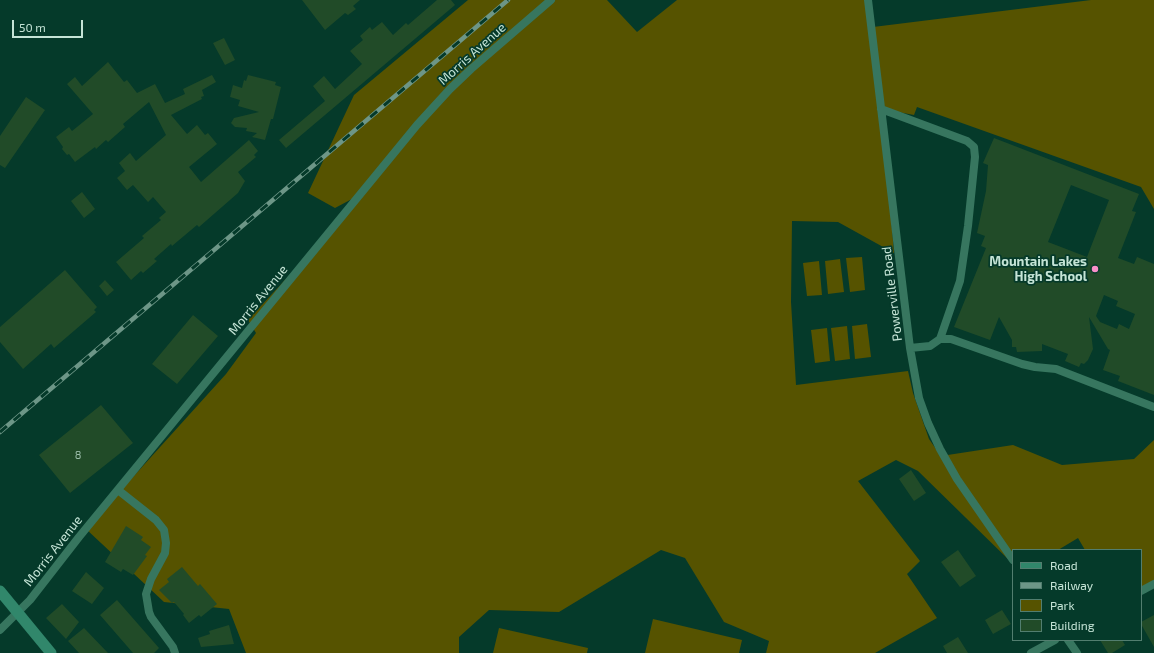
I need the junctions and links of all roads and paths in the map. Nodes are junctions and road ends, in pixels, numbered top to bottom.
1 (552, 0) edge
2 (868, 0) edge
3 (881, 109) junction
4 (940, 339) junction
5 (910, 348) junction
6 (1150, 406) edge
7 (118, 490) junction
8 (1012, 559) edge
9 (1154, 584) edge
10 (1142, 590) edge
11 (0, 591) edge
12 (17, 613) junction
13 (0, 630) edge
14 (1053, 641) edge
15 (1069, 641) edge
16 (51, 653) edge
17 (175, 653) edge
18 (1031, 653) edge
19 (1078, 653) edge

1 - 7 street, Morris Avenue
2 - 3 street, Powerville Road
3 - 4 street
3 - 5 street, Powerville Road
4 - 5 street
4 - 6 street
5 - 8 street, Powerville Road
7 - 12 street, Morris Avenue
7 - 17 street
9 - 10 street
11 - 12 main road
12 - 13 street, Morris Avenue
12 - 16 main road
14 - 18 street
15 - 19 street

